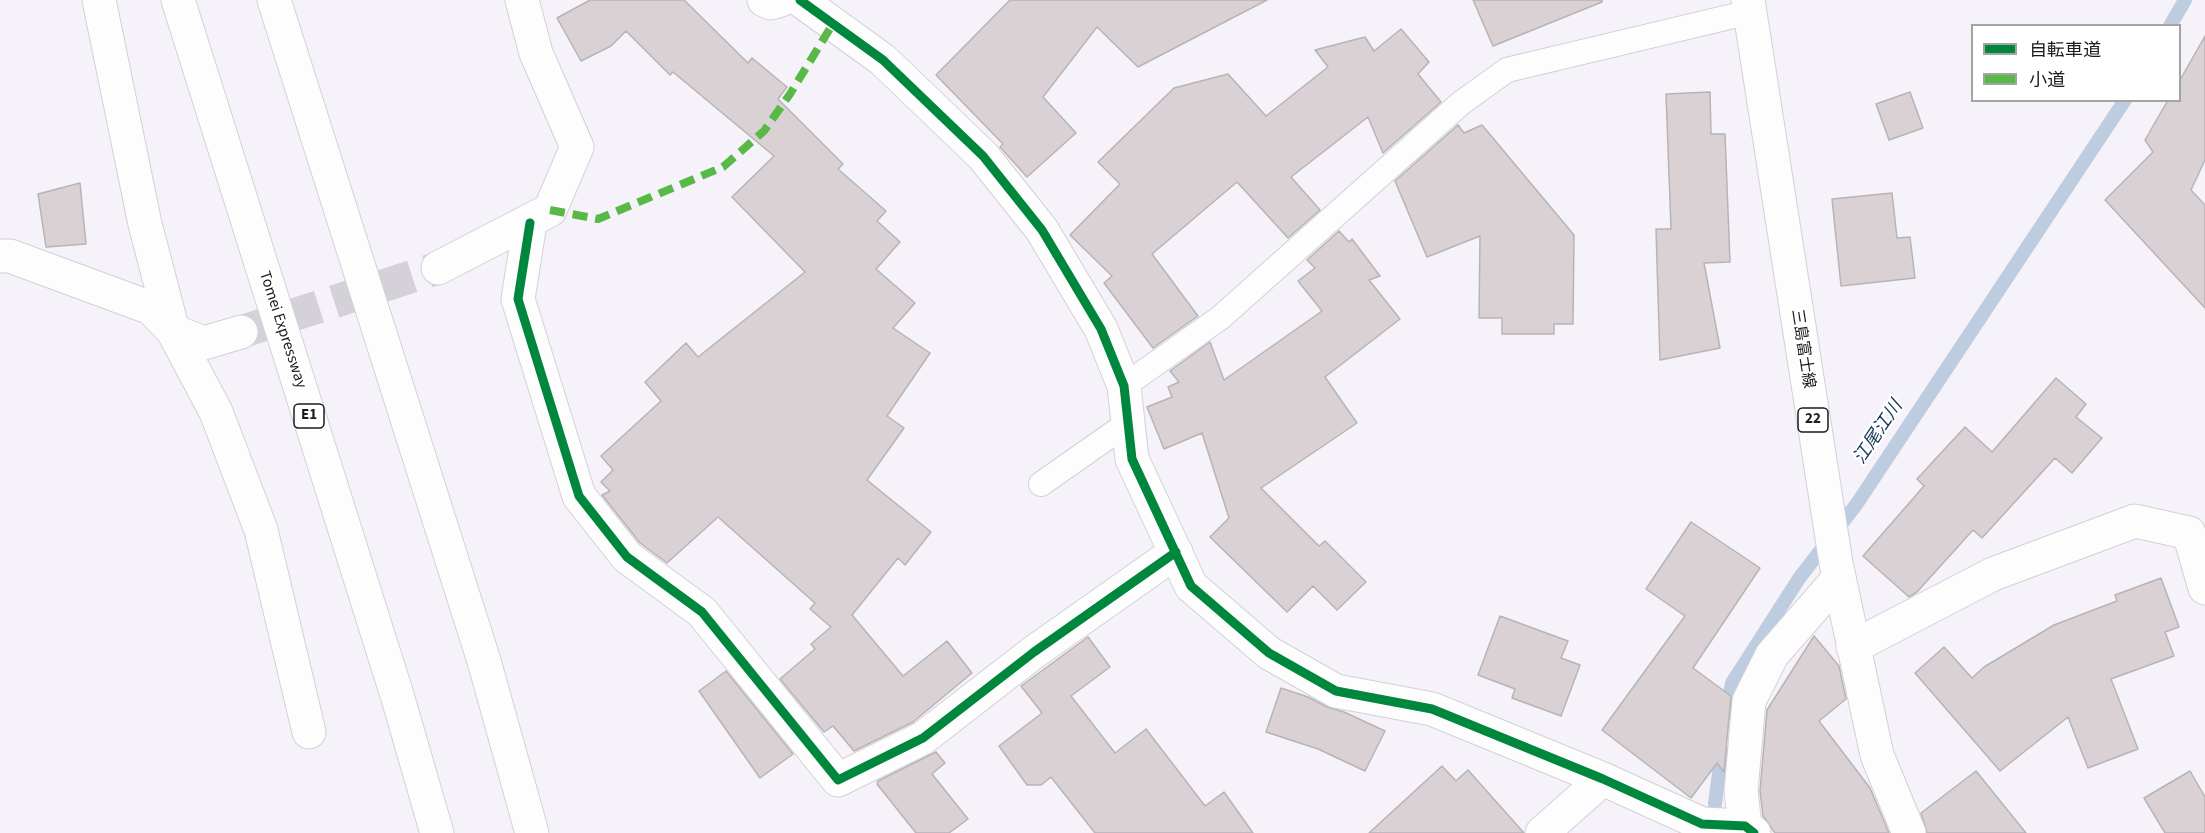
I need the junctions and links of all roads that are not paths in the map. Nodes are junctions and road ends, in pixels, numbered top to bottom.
1 (99, 0) edge
2 (178, 0) edge
3 (274, 0) edge
4 (522, 0) edge
5 (764, 0) edge
6 (781, 0) edge
7 (800, 0) edge
8 (1749, 6) edge
9 (530, 223) junction
10 (0, 256) edge
11 (438, 268) tunnel mouth
12 (173, 331) junction
13 (241, 332) tunnel mouth
14 (1124, 387) junction
15 (1128, 423) junction
16 (1041, 484) dead end
17 (1176, 552) junction
18 (1839, 578) junction
19 (2205, 588) edge
20 (1853, 646) junction
21 (309, 732) dead end
22 (1603, 779) junction
23 (1750, 830) edge
24 (437, 833) edge
25 (532, 833) edge
26 (1542, 833) edge
27 (1909, 833) edge

1 - 12 main road
2 - 24 main road, Tomei Expressway / E1
3 - 25 main road
4 - 9 main road
5 - 6 main road
7 - 14 main road
8 - 14 lane
8 - 18 main road, 三島富士線 / 22
9 - 11 main road
9 - 17 main road
10 - 12 main road
12 - 13 main road
12 - 21 main road
14 - 15 main road
15 - 16 lane
15 - 17 main road
17 - 22 main road
18 - 20 main road, 三島富士線 / 22
18 - 23 main road
19 - 20 main road
20 - 27 main road, 三島富士線 / 22
22 - 23 main road
22 - 26 main road

